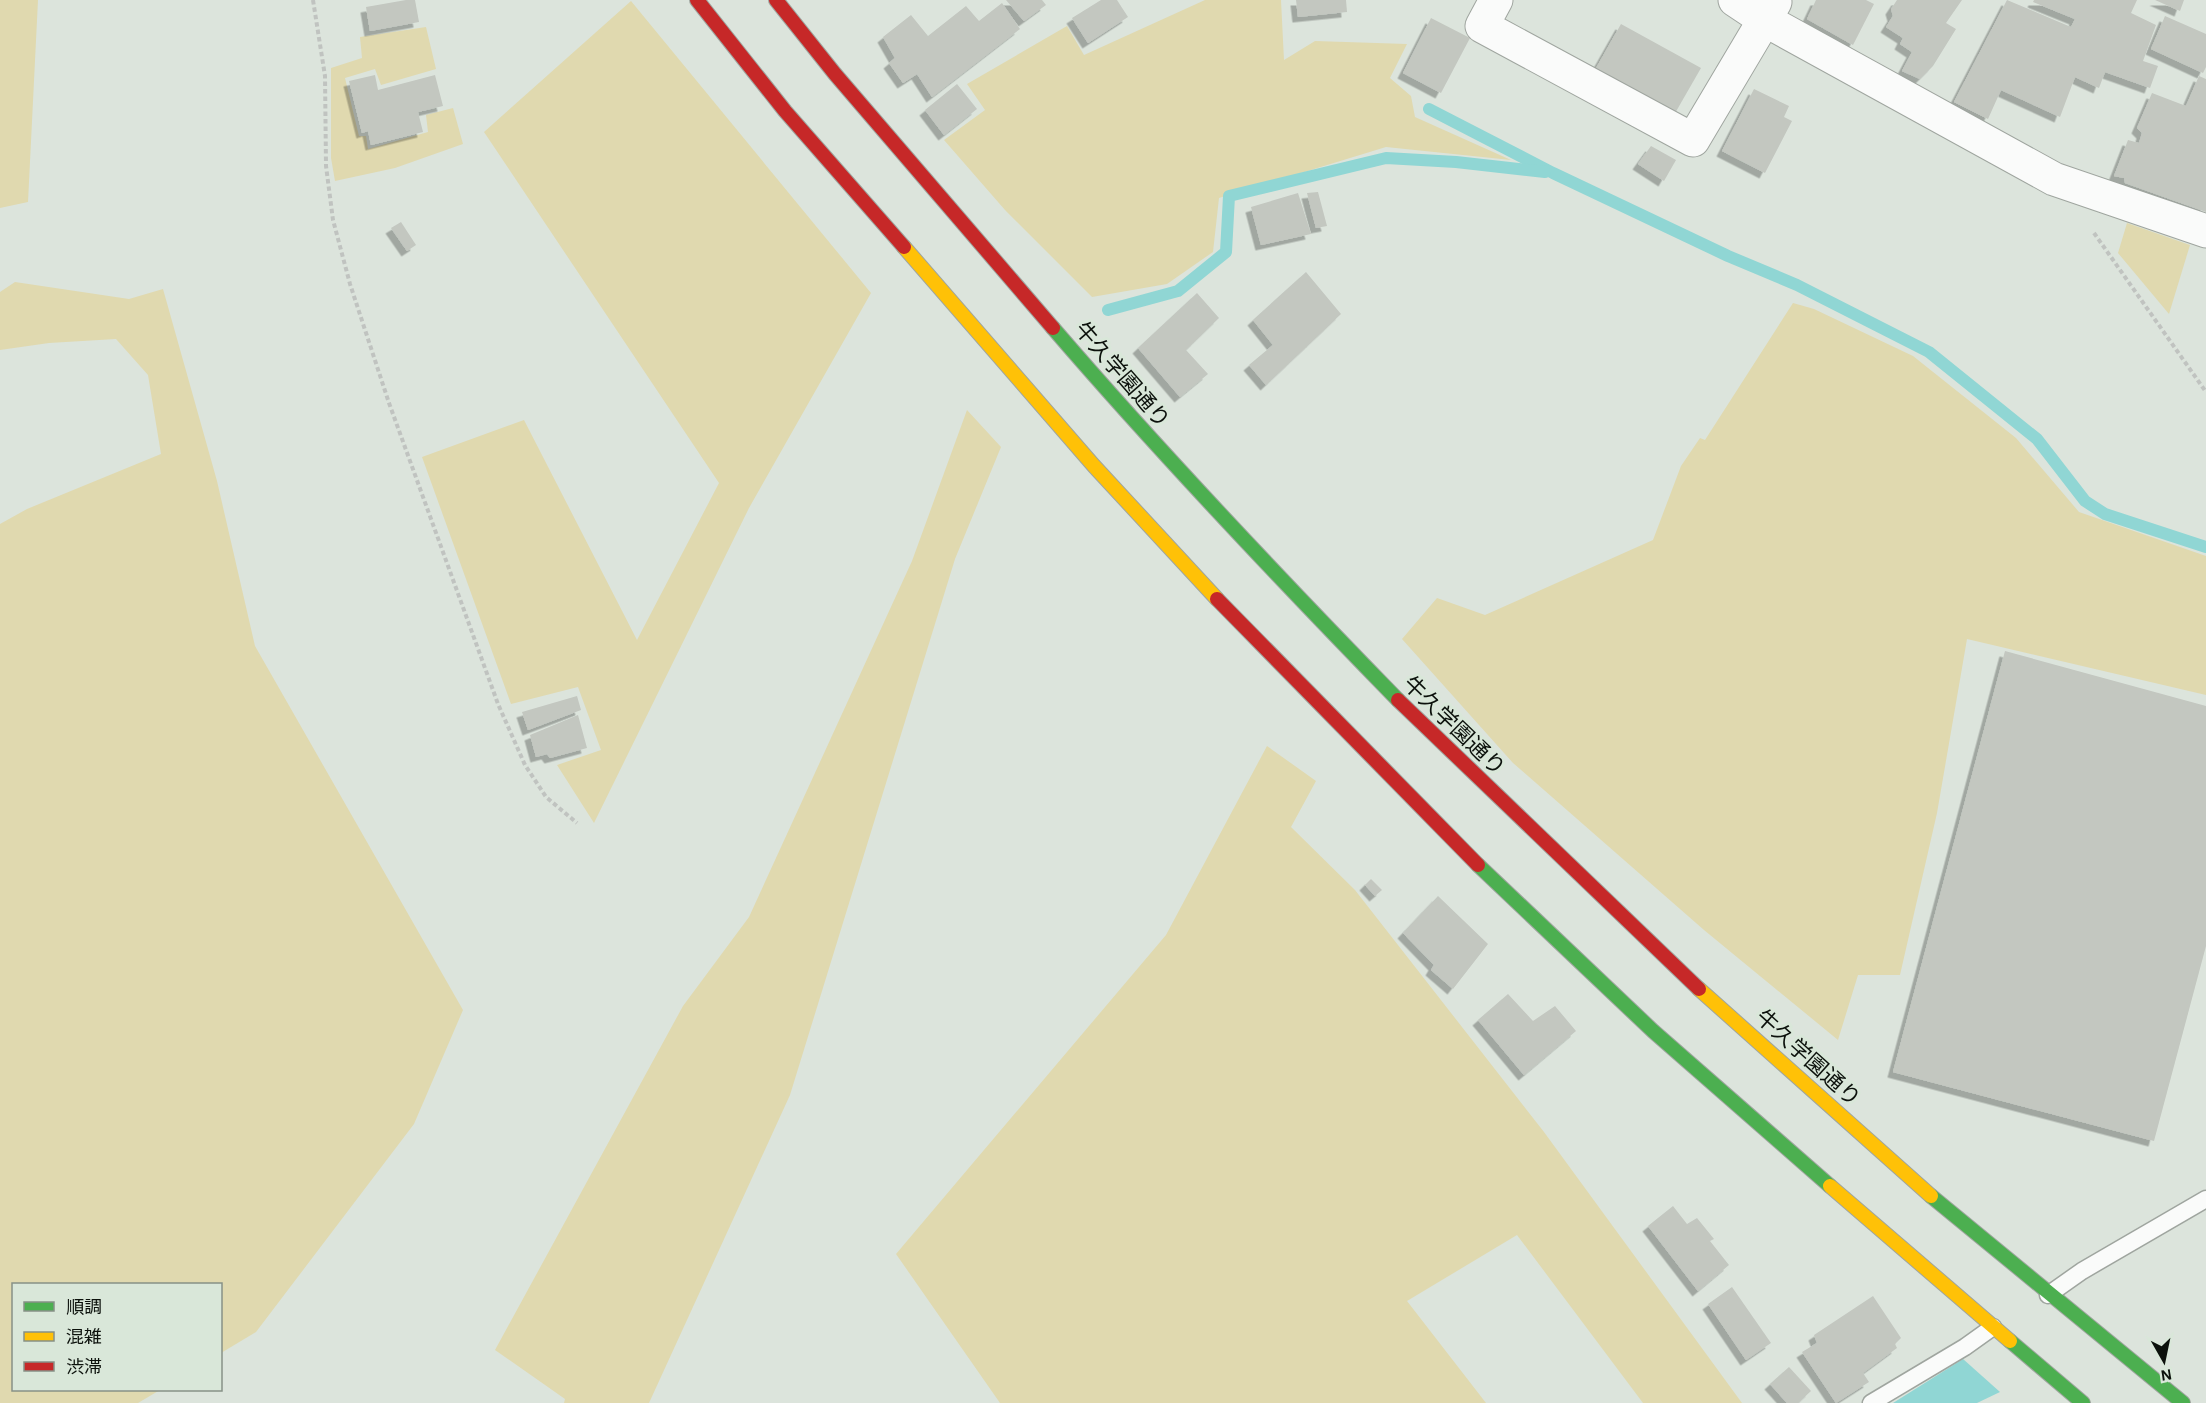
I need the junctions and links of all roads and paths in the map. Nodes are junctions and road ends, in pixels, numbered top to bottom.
1 (313, 0) edge
2 (697, 0) edge
3 (776, 0) edge
4 (1496, 0) edge
5 (1735, 0) edge
6 (1770, 10) edge
7 (2090, 226) dead end
8 (2206, 231) edge
9 (2206, 392) edge
10 (577, 823) dead end
11 (2206, 1199) edge
12 (2048, 1295) junction
13 (1993, 1327) junction
14 (1871, 1403) edge
15 (2083, 1403) edge
16 (2183, 1403) edge

1 - 10 path
2 - 13 highway
3 - 12 highway, 牛久学園通り
4 - 6 street
5 - 6 street
6 - 8 street
7 - 9 path
11 - 12 lane
12 - 16 highway, 牛久学園通り
13 - 14 lane
13 - 15 highway

